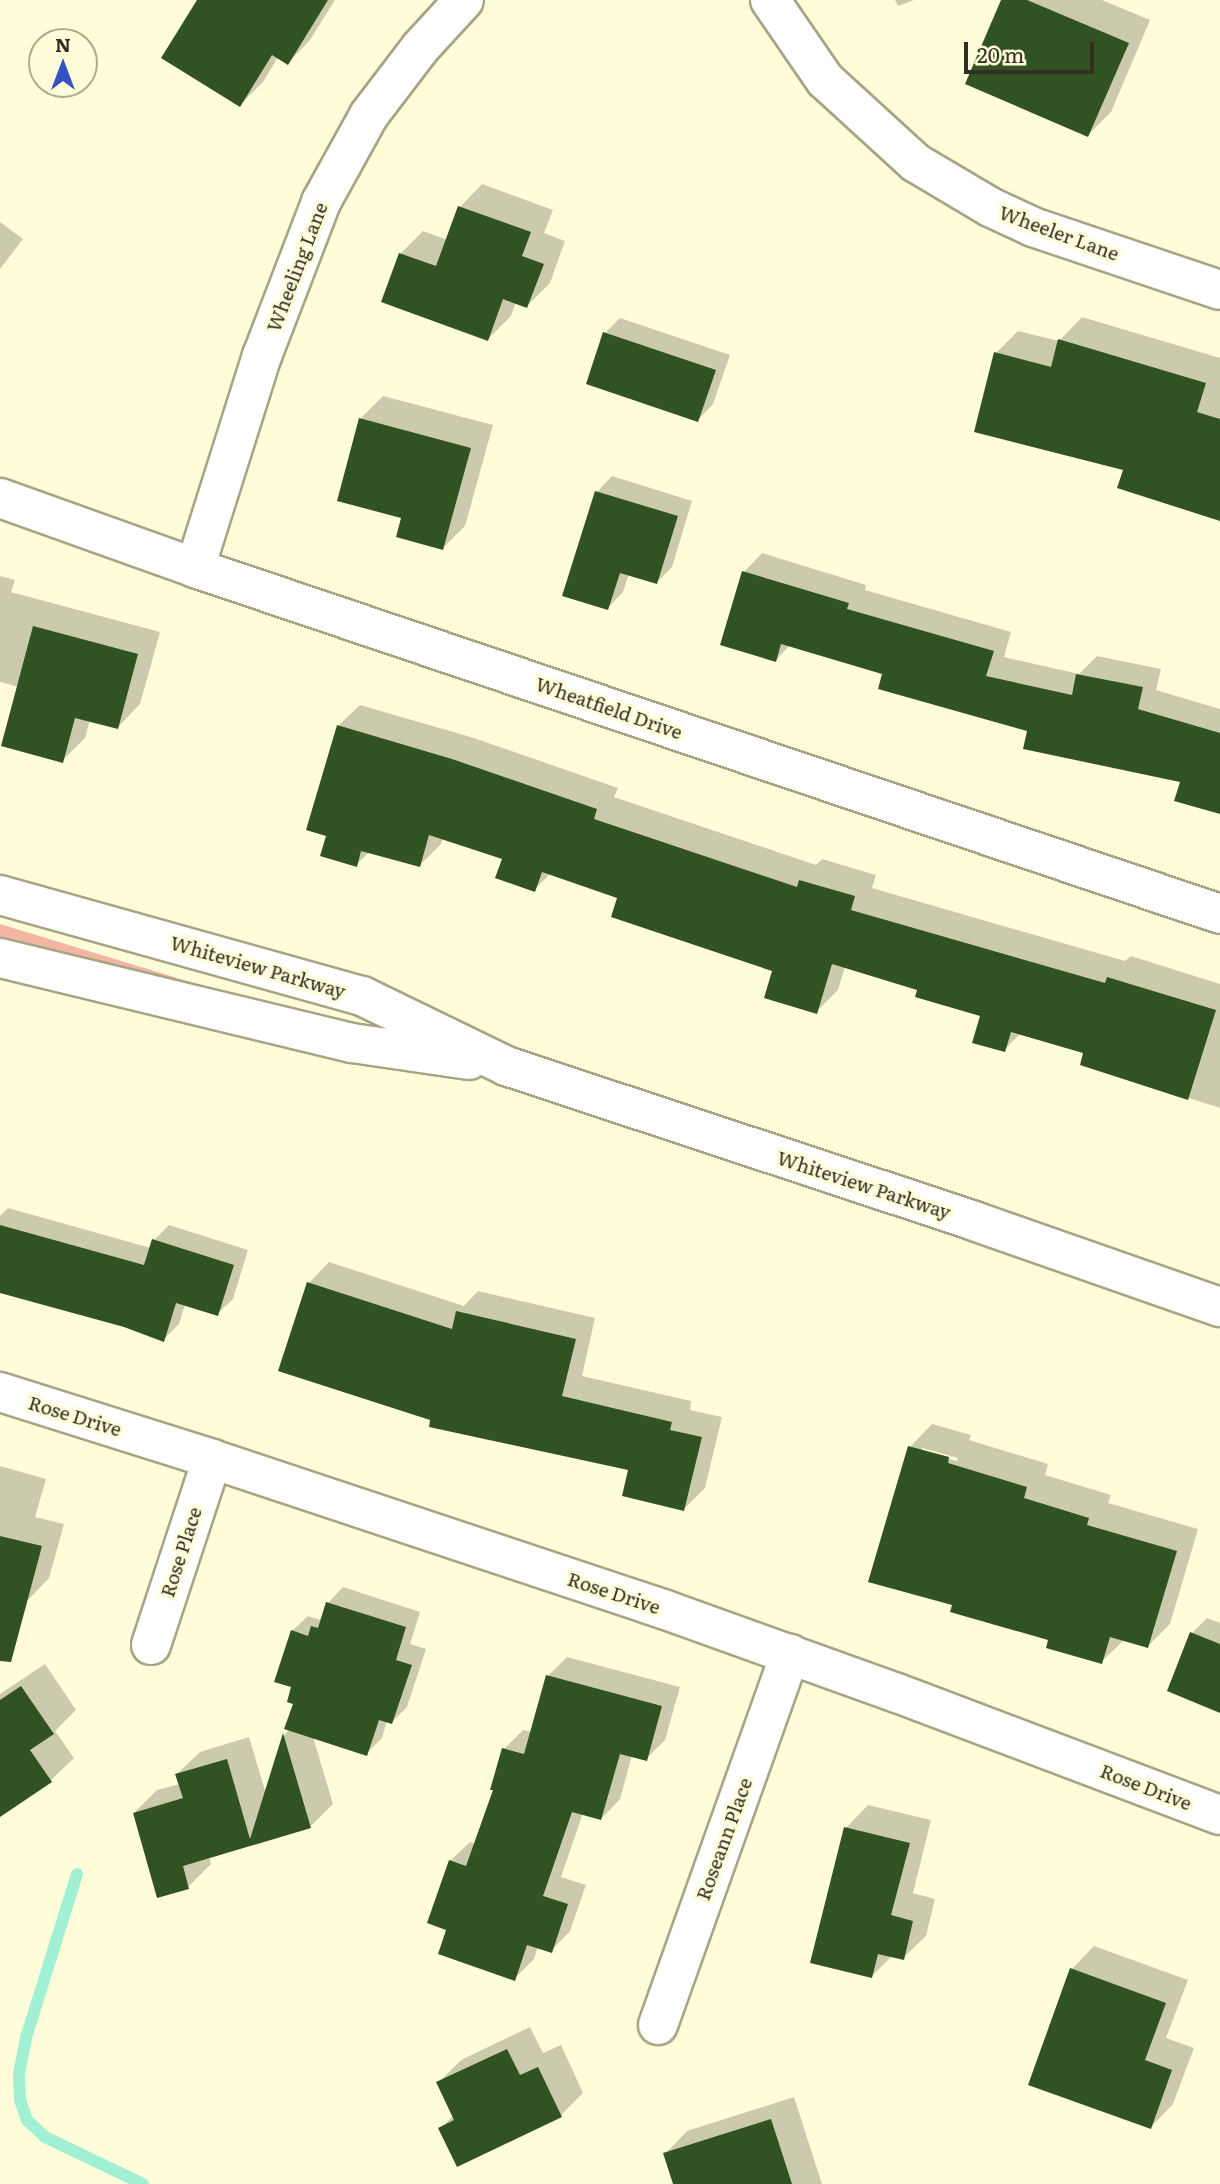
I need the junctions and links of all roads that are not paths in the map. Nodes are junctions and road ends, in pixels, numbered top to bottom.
1 (464, 0) edge
2 (770, 0) edge
3 (1220, 290) edge
4 (0, 498) edge
5 (195, 568) junction
6 (0, 895) edge
7 (1220, 914) edge
8 (0, 958) edge
9 (506, 1066) junction
10 (1220, 1307) edge
11 (0, 1392) edge
12 (212, 1459) junction
13 (151, 1645) dead end
14 (790, 1654) junction
15 (1220, 1815) edge
16 (658, 2025) dead end

1 - 5 street, Wheeling Lane
2 - 3 street, Wheeler Lane
4 - 5 street, Wheatfield Drive
5 - 7 street, Wheatfield Drive
6 - 9 street, Whiteview Parkway
8 - 9 street, Whiteview Parkway
9 - 10 street, Whiteview Parkway
11 - 12 street, Rose Drive
12 - 13 street, Rose Place
12 - 14 street, Rose Drive
14 - 15 street, Rose Drive
14 - 16 street, Roseann Place

